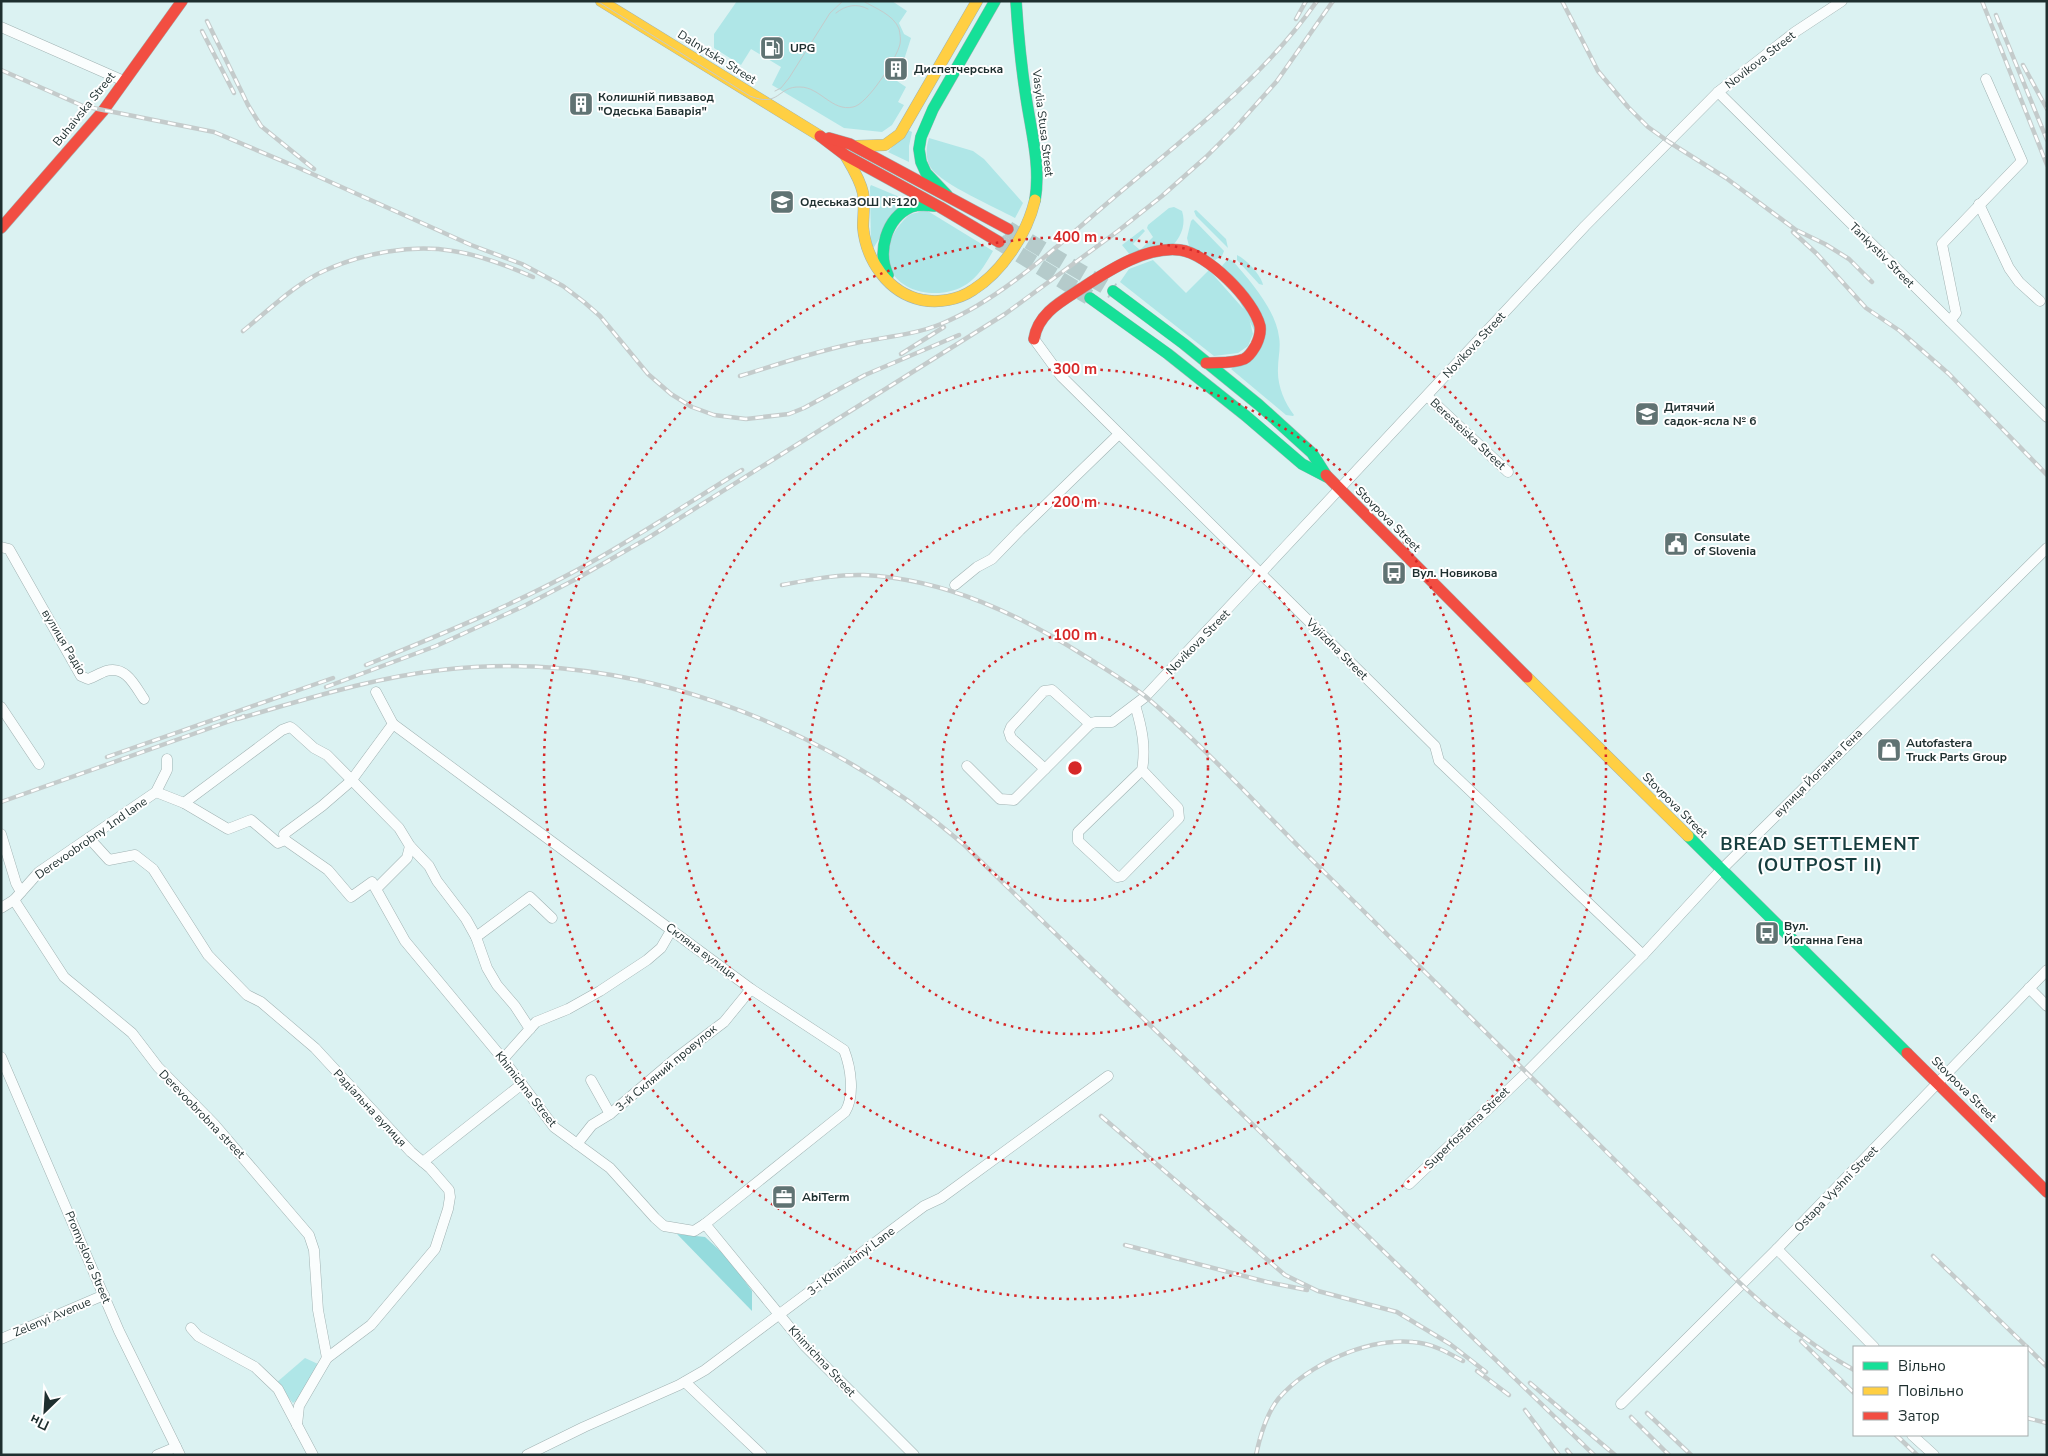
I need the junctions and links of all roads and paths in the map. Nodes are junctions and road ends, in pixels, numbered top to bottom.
1 (182, 1) edge
2 (601, 1) edge
3 (977, 1) edge
4 (995, 1) edge
5 (1016, 1) edge
6 (1842, 1) edge
7 (1, 27) edge
8 (1986, 79) dead end
9 (124, 81) junction
10 (1718, 92) junction
11 (847, 150) junction
12 (947, 195) junction
13 (1979, 204) junction
14 (940, 207) junction
15 (1, 228) edge
16 (1008, 230) tunnel mouth
17 (999, 242) tunnel mouth
18 (892, 284) junction
19 (1113, 291) tunnel mouth
20 (1090, 298) tunnel mouth
21 (2040, 301) dead end
22 (1950, 322) junction
23 (1034, 339) joint
24 (1206, 363) junction
25 (1427, 396) junction
26 (2047, 417) edge
27 (1119, 434) junction
28 (1508, 472) dead end
29 (1328, 478) junction
30 (1340, 490) junction
31 (1, 547) edge
32 (2047, 548) edge
33 (1262, 574) junction
34 (956, 585) dead end
35 (376, 692) dead end
36 (144, 699) dead end
37 (1135, 706) junction
38 (1, 707) edge
39 (393, 724) junction
40 (1090, 724) junction
41 (167, 759) dead end
42 (39, 764) dead end
43 (967, 766) dead end
44 (1045, 770) junction
45 (1142, 770) junction
46 (351, 781) junction
47 (156, 792) junction
48 (184, 802) junction
49 (1, 834) edge
50 (89, 838) junction
51 (285, 840) junction
52 (410, 846) junction
53 (1721, 870) junction
54 (377, 888) junction
55 (21, 892) junction
56 (14, 900) junction
57 (1, 908) edge
58 (552, 918) dead end
59 (672, 930) junction
60 (476, 938) junction
61 (1643, 955) junction
62 (2047, 970) edge
63 (2029, 988) junction
64 (751, 989) junction
65 (2047, 1006) edge
66 (530, 1029) junction
67 (502, 1059) junction
68 (3, 1064) edge
69 (1528, 1070) joint
70 (1108, 1076) dead end
71 (591, 1080) dead end
72 (1938, 1083) junction
73 (522, 1084) junction
74 (610, 1114) junction
75 (577, 1144) junction
76 (423, 1162) junction
77 (1409, 1184) dead end
78 (2047, 1192) edge
79 (705, 1224) junction
80 (1777, 1249) junction
81 (104, 1295) junction
82 (780, 1315) junction
83 (191, 1328) dead end
84 (1, 1339) edge
85 (1873, 1346) edge
86 (327, 1358) junction
87 (685, 1382) junction
88 (1621, 1404) dead end
89 (297, 1425) junction
90 (1913, 1436) edge
91 (178, 1451) edge
92 (158, 1455) edge
93 (313, 1455) edge
94 (526, 1455) edge
95 (762, 1455) edge
96 (914, 1455) edge
97 (1934, 1455) edge

1 - 9 main road, Buhaivska Street
2 - 11 main road, Dalnytska Street
3 - 11 main road
4 - 12 main road
5 - 18 main road, Vasylia Stusa Street
6 - 10 street, Novikova Street
7 - 9 street
8 - 13 street
9 - 15 main road, Buhaivska Street
10 - 22 street, Tankystiv Street
10 - 25 street, Novikova Street
11 - 12 main road, Dalnytska Street
11 - 14 main road, Dalnytska Street
11 - 18 main road, Vasylia Stusa Street
12 - 16 main road, Dalnytska Street
13 - 21 street
13 - 22 street
14 - 17 main road, Dalnytska Street
14 - 18 main road
19 - 24 main road, Stovpova Street
20 - 29 main road, Stovpova Street
22 - 26 street, Tankystiv Street
23 - 24 main road
23 - 27 street, Vyjizdna Street
24 - 29 main road, Stovpova Street
25 - 28 street, Beresteiska Street
25 - 30 street, Novikova Street
27 - 33 street, Vyjizdna Street
27 - 34 street
29 - 30 main road, Stovpova Street
30 - 33 street, Novikova Street
30 - 53 main road, Stovpova Street
31 - 36 street, вулиця Радіо
32 - 53 street, вулиця Йоганна Гена
33 - 37 street, Novikova Street
33 - 61 street, Vyjizdna Street
35 - 39 street, Скляна вулиця
37 - 40 street, Novikova Street
37 - 45 street
38 - 42 street
39 - 46 street
39 - 59 street, Скляна вулиця
40 - 44 street
40 - 44 street
41 - 47 street, Derevoobrobny 1nd lane
43 - 44 street
45 - 45 street
46 - 48 street
46 - 51 street
46 - 52 street
47 - 48 street
47 - 50 street, Derevoobrobny 1nd lane
48 - 51 street
49 - 55 street
50 - 55 street, Derevoobrobny 1nd lane
50 - 76 street, Радіальна вулиця
51 - 54 street
52 - 54 street
52 - 60 street
53 - 61 street, вулиця Йоганна Гена
53 - 72 main road, Stovpova Street
54 - 67 street, Khimichna Street
55 - 56 street, Derevoobrobny 1nd lane
56 - 57 street, Derevoobrobny 1nd lane
56 - 86 street, Derevoobrobna street
58 - 60 street
59 - 64 street, Скляна вулиця
59 - 66 street
60 - 66 street
61 - 69 street, вулиця Йоганна Гена
62 - 63 street, Ostapa Vyshni Street
63 - 65 street
63 - 72 street, Ostapa Vyshni Street
64 - 74 street, 3-й Скляний провулок
64 - 79 street, Скляна вулиця
66 - 67 street
67 - 73 street, Khimichna Street
68 - 81 street, Promyslova Street
69 - 77 street, Superfosfatna Street
70 - 82 street, 3-i Khimichnyi Lane
71 - 74 street
72 - 78 main road, Stovpova Street
72 - 80 street, Ostapa Vyshni Street
73 - 75 street, Khimichna Street
73 - 76 street
74 - 75 street, 3-й Скляний провулок
75 - 79 street, Khimichna Street
76 - 86 street, Радіальна вулиця
79 - 82 street, Khimichna Street
80 - 85 street
80 - 88 street, Ostapa Vyshni Street
81 - 84 street, Zelenyi Avenue
81 - 91 street, Promyslova Street
82 - 87 street, 3-i Khimichnyi Lane
82 - 96 street, Khimichna Street
83 - 89 street
86 - 89 street, Радіальна вулиця
87 - 94 street, 3-i Khimichnyi Lane
87 - 95 street
89 - 93 street
90 - 97 street
91 - 92 street

